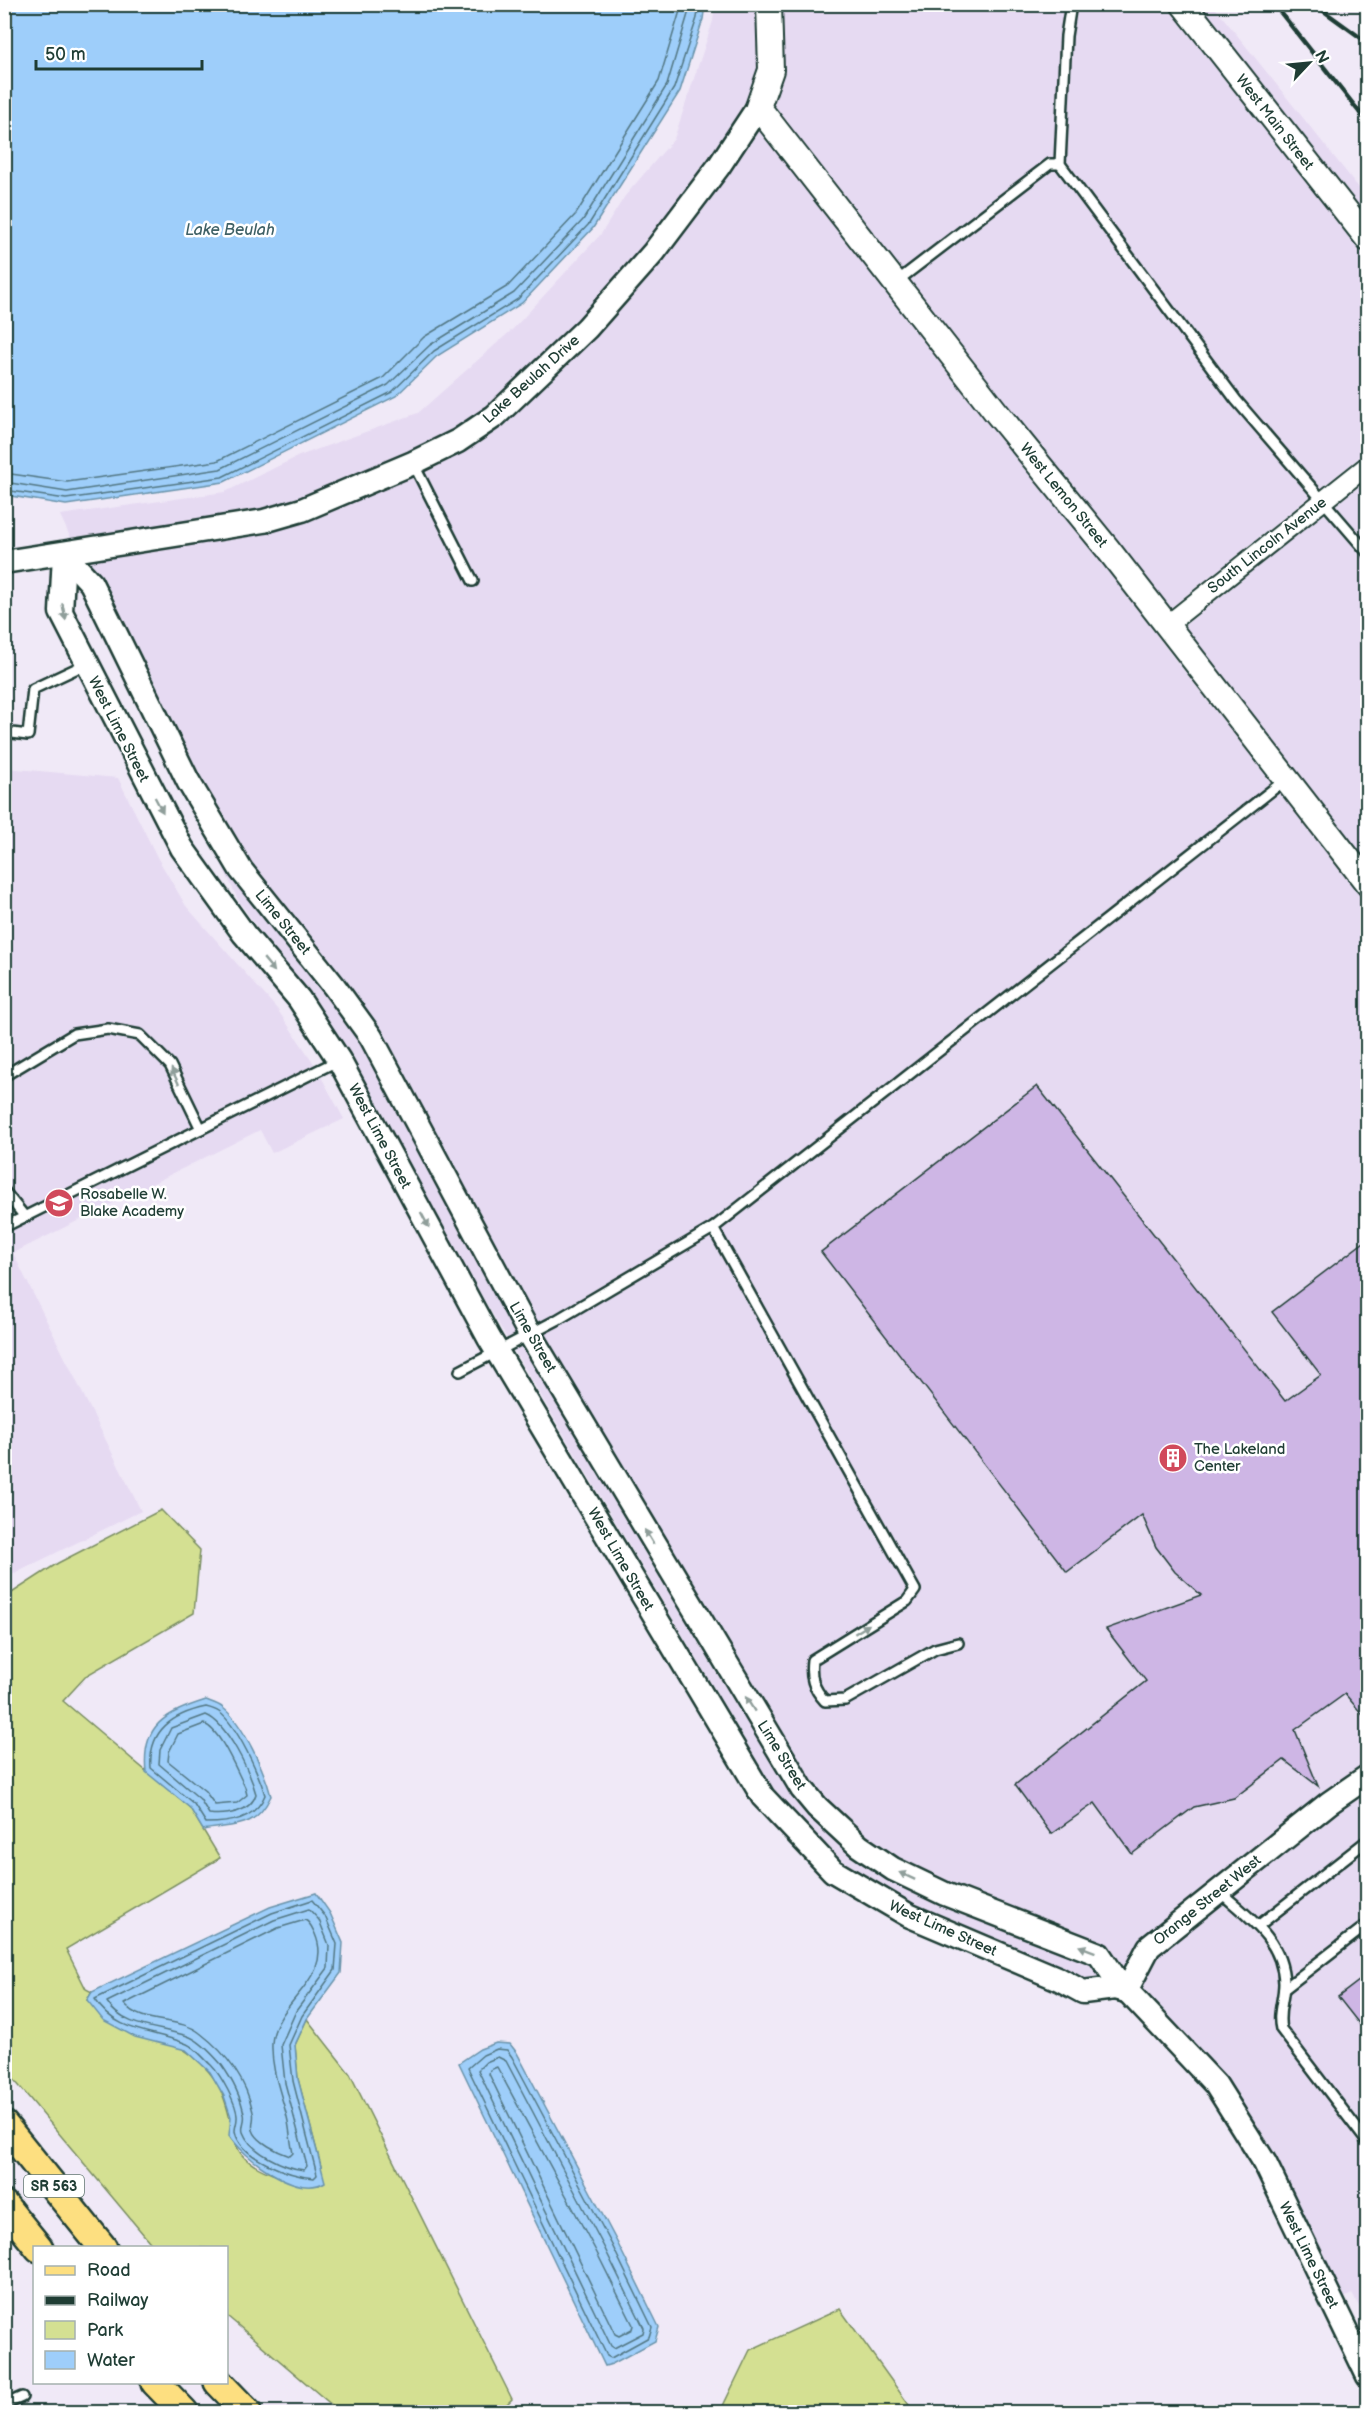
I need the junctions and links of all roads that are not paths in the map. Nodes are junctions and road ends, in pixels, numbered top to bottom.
1 (770, 4) edge
2 (1071, 4) edge
3 (1183, 4) edge
4 (758, 107) junction
5 (1060, 164) junction
6 (1368, 239) edge
7 (895, 283) junction
8 (413, 463) junction
9 (1368, 465) edge
10 (1321, 502) junction
11 (4, 549) edge
12 (1368, 553) edge
13 (64, 554) junction
14 (4, 562) edge
15 (473, 581) dead end
16 (1167, 625) junction
17 (87, 664) junction
18 (4, 732) edge
19 (1286, 780) junction
20 (1368, 884) edge
21 (339, 1060) junction
22 (4, 1076) edge
23 (201, 1129) junction
24 (4, 1191) edge
25 (25, 1217) junction
26 (4, 1227) edge
27 (713, 1228) junction
28 (529, 1333) junction
29 (498, 1351) junction
30 (460, 1371) dead end
31 (958, 1642) dead end
32 (1368, 1776) edge
33 (1368, 1840) edge
34 (1219, 1891) junction
35 (1368, 1924) edge
36 (1258, 1926) junction
37 (1284, 1989) junction
38 (1126, 1991) junction
39 (4, 2125) edge
40 (1368, 2143) edge
41 (4, 2205) edge
42 (38, 2246) edge
43 (103, 2246) edge
44 (1368, 2376) edge
45 (157, 2384) edge
46 (220, 2384) edge
47 (22, 2397) dead end
48 (4, 2405) edge
49 (184, 2412) edge
50 (247, 2412) edge

1 - 4 main road, Lake Beulah Drive
2 - 5 lane
3 - 6 main road, West Main Street
4 - 7 main road, West Lemon Street
4 - 8 street, Lake Beulah Drive
5 - 7 lane
5 - 10 lane
7 - 16 main road, West Lemon Street
8 - 13 street, Lake Beulah Drive
8 - 15 lane
9 - 10 street, South Lincoln Avenue
10 - 12 lane
10 - 16 street, South Lincoln Avenue
11 - 13 street, Lake Beulah Drive
13 - 14 street
13 -> 17 street, West Lime Street
13 - 28 street, Lime Street
16 - 19 main road, West Lemon Street
17 - 18 lane
17 -> 21 street, West Lime Street
19 - 20 main road, West Lemon Street
19 - 27 lane
21 - 23 lane
21 -> 29 street, West Lime Street
23 -> 22 lane
23 - 25 lane
24 - 25 lane
25 - 26 lane
27 - 28 lane
31 -> 27 lane
28 - 29 lane
38 -> 28 street, Lime Street
29 - 30 lane
29 - 38 street, West Lime Street
32 - 34 street, Orange Street West
33 - 36 lane
34 - 36 lane
34 - 38 street, Orange Street West
35 - 37 lane
36 - 37 lane
37 - 40 lane
38 - 44 street, West Lime Street
39 - 43 main road, SR 563
41 - 42 main road, SR 563
45 - 49 main road
46 - 50 main road
47 - 48 lane

